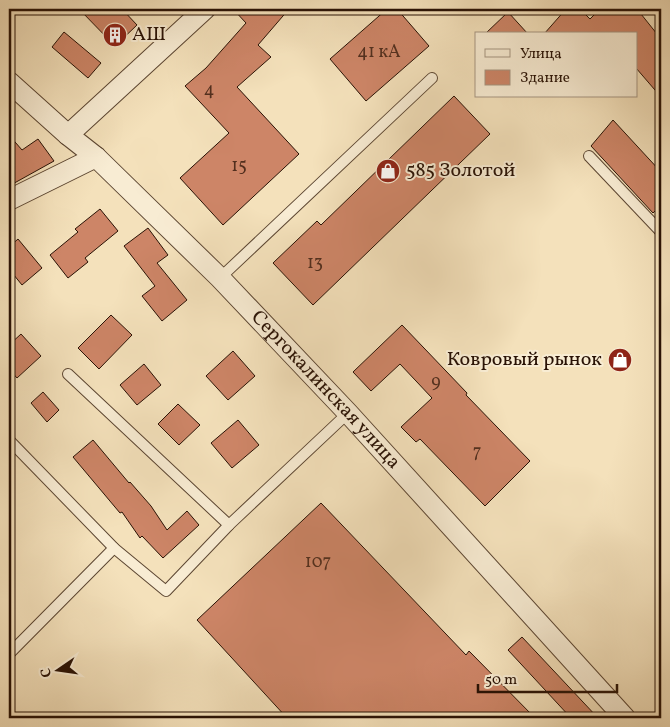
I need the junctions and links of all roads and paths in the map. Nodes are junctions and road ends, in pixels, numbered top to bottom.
1 (200, 11) edge
2 (432, 78) dead end
3 (9, 82) edge
4 (68, 134) junction
5 (589, 156) dead end
6 (96, 157) junction
7 (9, 200) edge
8 (661, 232) edge
9 (220, 278) junction
10 (68, 374) dead end
11 (348, 413) junction
12 (9, 441) edge
13 (229, 525) junction
14 (114, 548) junction
15 (9, 654) edge
16 (625, 718) edge

1 - 4 street
2 - 9 lane
3 - 4 street, Сергокалинская улица
4 - 6 street, Сергокалинская улица
5 - 8 lane
6 - 7 street
6 - 9 street, Сергокалинская улица
9 - 11 street, Сергокалинская улица
10 - 13 lane
11 - 13 lane
11 - 16 street, Сергокалинская улица
12 - 14 lane
13 - 14 lane
14 - 15 lane

